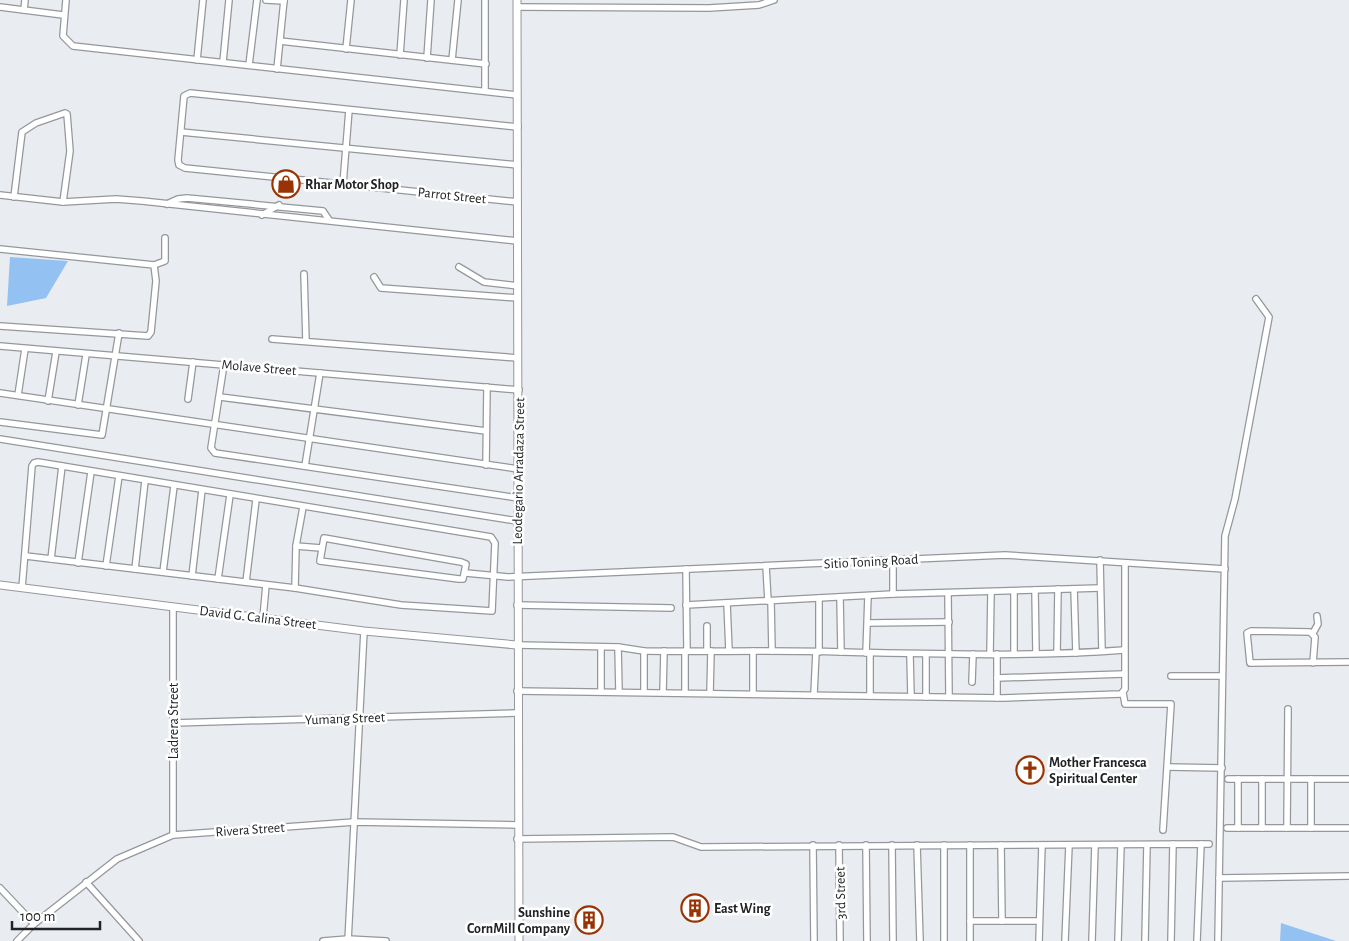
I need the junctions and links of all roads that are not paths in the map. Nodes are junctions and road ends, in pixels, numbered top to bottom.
1 (25, 0) edge
2 (66, 0) edge
3 (202, 0) edge
4 (229, 0) edge
5 (257, 0) edge
6 (266, 0) edge
7 (351, 0) edge
8 (404, 0) edge
9 (431, 0) edge
10 (458, 0) edge
11 (485, 0) edge
12 (774, 0) edge
13 (284, 1) edge
14 (517, 4) edge
15 (0, 7) edge
16 (24, 10) junction
17 (63, 15) junction
18 (280, 41) junction
19 (346, 49) junction
20 (400, 55) junction
21 (427, 58) junction
22 (196, 60) junction
23 (452, 60) junction
24 (223, 62) junction
25 (486, 64) junction
26 (249, 65) junction
27 (277, 69) junction
28 (485, 90) junction
29 (517, 95) junction
30 (349, 110) junction
31 (518, 127) junction
32 (181, 132) junction
33 (346, 148) junction
34 (518, 165) junction
35 (343, 184) junction
36 (0, 195) edge
37 (14, 197) junction
38 (177, 200) junction
39 (63, 202) junction
40 (518, 202) junction
41 (167, 204) junction
42 (280, 205) junction
43 (182, 206) junction
44 (309, 208) junction
45 (262, 215) junction
46 (302, 218) junction
47 (329, 220) junction
48 (166, 238) dead end
49 (518, 241) junction
50 (0, 249) edge
51 (154, 265) junction
52 (459, 267) dead end
53 (304, 274) dead end
54 (374, 277) dead end
55 (518, 286) junction
56 (518, 298) junction
57 (1256, 299) dead end
58 (0, 326) edge
59 (119, 333) junction
60 (272, 339) dead end
61 (306, 342) junction
62 (0, 346) edge
63 (25, 349) junction
64 (56, 352) junction
65 (86, 355) junction
66 (116, 357) junction
67 (518, 358) junction
68 (193, 362) junction
69 (224, 364) junction
70 (320, 373) junction
71 (487, 387) junction
72 (518, 390) junction
73 (0, 392) edge
74 (18, 395) junction
75 (220, 397) junction
76 (188, 399) dead end
77 (48, 401) junction
78 (78, 405) junction
79 (315, 408) junction
80 (107, 410) junction
81 (0, 422) edge
82 (215, 425) junction
83 (486, 431) junction
84 (0, 439) edge
85 (310, 439) junction
86 (486, 465) junction
87 (62, 466) junction
88 (305, 466) junction
89 (518, 469) junction
90 (91, 472) junction
91 (118, 476) junction
92 (145, 480) junction
93 (174, 486) junction
94 (202, 490) junction
95 (230, 495) junction
96 (518, 498) junction
97 (256, 500) junction
98 (303, 507) junction
99 (517, 522) junction
100 (296, 546) junction
101 (321, 548) junction
102 (26, 556) junction
103 (51, 559) junction
104 (893, 560) junction
105 (1100, 560) junction
106 (78, 563) junction
107 (1125, 563) junction
108 (106, 566) junction
109 (766, 566) junction
110 (135, 569) junction
111 (686, 569) junction
112 (1225, 569) junction
113 (163, 572) junction
114 (466, 574) junction
115 (192, 576) junction
116 (517, 576) junction
117 (494, 578) junction
118 (218, 579) junction
119 (246, 582) junction
120 (0, 585) edge
121 (268, 585) junction
122 (22, 588) junction
123 (295, 588) junction
124 (1100, 588) junction
125 (1058, 589) junction
126 (1074, 589) junction
127 (1036, 590) junction
128 (1014, 591) junction
129 (991, 592) junction
130 (892, 594) junction
131 (948, 594) junction
132 (868, 596) junction
133 (840, 597) junction
134 (820, 598) junction
135 (770, 601) junction
136 (728, 603) junction
137 (686, 604) junction
138 (517, 605) junction
139 (172, 607) junction
140 (671, 608) dead end
141 (1317, 616) dead end
142 (265, 618) junction
143 (948, 622) junction
144 (868, 623) junction
145 (707, 626) dead end
146 (364, 631) junction
147 (1313, 634) junction
148 (517, 645) junction
149 (602, 647) junction
150 (618, 647) junction
151 (1124, 650) junction
152 (644, 651) junction
153 (664, 651) junction
154 (686, 651) junction
155 (709, 651) junction
156 (729, 651) junction
157 (753, 651) junction
158 (1102, 651) junction
159 (772, 652) junction
160 (817, 652) junction
161 (840, 652) junction
162 (868, 653) junction
163 (1057, 653) junction
164 (1076, 653) junction
165 (973, 654) junction
166 (993, 654) junction
167 (1014, 654) junction
168 (1036, 654) junction
169 (910, 655) junction
170 (926, 655) junction
171 (949, 655) junction
172 (1349, 662) edge
173 (1313, 663) junction
174 (1124, 674) junction
175 (1171, 676) dead end
176 (1222, 676) junction
177 (997, 678) junction
178 (972, 682) dead end
179 (517, 690) junction
180 (601, 692) junction
181 (619, 692) junction
182 (644, 692) junction
183 (663, 692) junction
184 (685, 693) junction
185 (710, 693) junction
186 (1123, 693) junction
187 (753, 694) junction
188 (814, 694) junction
189 (870, 696) junction
190 (911, 696) junction
191 (926, 697) junction
192 (949, 697) junction
193 (997, 698) junction
194 (1288, 709) dead end
195 (517, 713) junction
196 (359, 718) junction
197 (173, 723) junction
198 (1168, 767) junction
199 (1222, 768) junction
200 (1228, 778) dead end
201 (1238, 778) junction
202 (1262, 779) junction
203 (1287, 779) junction
204 (1311, 779) junction
205 (1349, 779) edge
206 (354, 822) junction
207 (517, 825) junction
208 (1227, 828) dead end
209 (1238, 828) junction
210 (1262, 828) junction
211 (1287, 828) junction
212 (1311, 828) junction
213 (1349, 828) edge
214 (1163, 830) dead end
215 (173, 835) junction
216 (517, 839) junction
217 (1121, 844) junction
218 (1147, 844) junction
219 (1173, 844) junction
220 (1201, 844) junction
221 (1209, 844) dead end
222 (813, 845) junction
223 (839, 845) junction
224 (866, 845) junction
225 (892, 845) junction
226 (917, 845) junction
227 (944, 845) junction
228 (970, 845) junction
229 (1001, 845) junction
230 (1042, 845) junction
231 (1069, 845) junction
232 (1095, 845) junction
233 (1349, 876) edge
234 (1219, 878) junction
235 (86, 882) junction
236 (0, 888) edge
237 (970, 921) junction
238 (1002, 921) junction
239 (1039, 921) junction
240 (34, 924) junction
241 (348, 940) edge
242 (17, 941) edge
243 (139, 941) edge
244 (323, 941) edge
245 (386, 941) edge
246 (518, 941) edge
247 (814, 941) edge
248 (840, 941) edge
249 (868, 941) edge
250 (893, 941) edge
251 (920, 941) edge
252 (944, 941) edge
253 (970, 941) edge
254 (1039, 941) edge
255 (1065, 941) edge
256 (1092, 941) edge
257 (1118, 941) edge
258 (1145, 941) edge
259 (1171, 941) edge
260 (1197, 941) edge
261 (1218, 941) edge

1 - 16 street
2 - 17 street
3 - 22 street
4 - 24 street
5 - 26 street
6 - 13 street
7 - 19 street
8 - 20 street
9 - 21 street
10 - 23 street
11 - 25 street
12 - 14 street
13 - 18 street
14 - 29 street, Leodegario Arradaza Street
15 - 16 street
16 - 17 street
17 - 22 street
18 - 19 street
18 - 27 street
19 - 20 street
20 - 21 street
21 - 23 street
22 - 24 street
23 - 25 street
24 - 26 street
25 - 28 street
26 - 27 street
27 - 28 street
28 - 29 street
29 - 31 street, Leodegario Arradaza Street
30 - 31 street
30 - 32 street
30 - 33 street
31 - 34 street, Leodegario Arradaza Street
32 - 33 street
32 - 35 street, Parrot Street
33 - 34 street
33 - 35 street
34 - 40 street, Leodegario Arradaza Street
35 - 40 street, Parrot Street
36 - 37 street
37 - 39 street
37 - 39 street
38 - 41 street
38 - 42 street
38 - 43 street
39 - 41 street
40 - 49 street, Leodegario Arradaza Street
41 - 43 street
42 - 44 street
42 - 45 street
43 - 45 street
44 - 46 street
44 - 47 street
45 - 46 street
46 - 47 street
47 - 49 street
48 - 51 street
49 - 55 street, Leodegario Arradaza Street
50 - 51 street
51 - 59 street
52 - 55 street
53 - 61 street
54 - 56 street
55 - 56 street, Leodegario Arradaza Street
56 - 67 street, Leodegario Arradaza Street
57 - 112 street
58 - 59 street
59 - 66 street
60 - 61 street
61 - 67 street
62 - 63 street, Molave Street
63 - 64 street, Molave Street
63 - 74 street
64 - 65 street, Molave Street
64 - 77 street
65 - 66 street, Molave Street
65 - 78 street
66 - 68 street, Molave Street
66 - 80 street
67 - 72 street, Leodegario Arradaza Street
68 - 69 street, Molave Street
68 - 76 street
69 - 70 street, Molave Street
69 - 75 street
70 - 71 street, Molave Street
70 - 79 street
71 - 72 street, Molave Street
71 - 83 street
72 - 89 street, Leodegario Arradaza Street
73 - 74 street
74 - 77 street
75 - 79 street
75 - 82 street
77 - 78 street
78 - 80 street
79 - 83 street
79 - 85 street
80 - 81 street
80 - 82 street
82 - 85 street
82 - 88 street
83 - 86 street
84 - 99 street
85 - 86 street
85 - 88 street
86 - 89 street
87 - 90 street
87 - 102 street
87 - 103 street
88 - 96 street
89 - 96 street, Leodegario Arradaza Street
90 - 91 street
90 - 106 street
91 - 92 street
91 - 108 street
92 - 93 street
92 - 110 street
93 - 94 street
93 - 113 street
94 - 95 street
94 - 115 street
95 - 97 street
95 - 118 street
96 - 99 street, Leodegario Arradaza Street
97 - 98 street
97 - 119 street
98 - 100 street
98 - 117 street
99 - 116 street, Leodegario Arradaza Street
100 - 101 street
100 - 123 street
101 - 114 street, Sitio Toning Road
101 - 114 street
102 - 103 street
102 - 122 street
103 - 106 street
104 - 105 street, Sitio Toning Road
104 - 109 street, Sitio Toning Road
104 - 130 street
105 - 107 street, Sitio Toning Road
105 - 124 street
106 - 108 street
107 - 112 street, Sitio Toning Road
107 - 151 street
108 - 110 street
109 - 111 street, Sitio Toning Road
109 - 135 street
110 - 113 street
111 - 116 street, Sitio Toning Road
111 - 137 street
112 - 176 street
113 - 115 street
114 - 117 street, Sitio Toning Road
115 - 118 street
116 - 117 street, Sitio Toning Road
116 - 138 street, Leodegario Arradaza Street
117 - 123 street
118 - 119 street
119 - 121 street
120 - 122 street, David G. Calina Street
121 - 123 street
121 - 142 street
122 - 139 street, David G. Calina Street
124 - 126 street
124 - 158 street
125 - 126 street
125 - 127 street
125 - 163 street
126 - 164 street
127 - 128 street
127 - 168 street
128 - 129 street
128 - 167 street
129 - 131 street
129 - 166 street
130 - 131 street
130 - 132 street
131 - 143 street
132 - 133 street
132 - 144 street
133 - 134 street
133 - 161 street
134 - 135 street
134 - 160 street
135 - 136 street
135 - 159 street
136 - 137 street
136 - 156 street
137 - 154 street
138 - 140 street
138 - 148 street, Leodegario Arradaza Street
139 - 142 street, David G. Calina Street
139 - 197 street, Ladrera Street
141 - 147 street
142 - 146 street, David G. Calina Street
143 - 144 street
143 - 171 street
144 - 162 street
145 - 155 street
146 - 148 street, David G. Calina Street
146 - 196 street
147 - 173 street
147 - 173 street
148 - 149 street
148 - 179 street, Leodegario Arradaza Street
149 - 150 street
149 - 180 street
150 - 152 street
150 - 181 street
151 - 158 street
151 - 174 street
152 - 153 street
152 - 182 street
153 - 154 street
153 - 183 street
154 - 155 street
154 - 184 street
155 - 156 street
155 - 185 street
156 - 157 street
157 - 159 street
157 - 187 street
158 - 164 street
159 - 160 street
160 - 161 street
160 - 188 street
161 - 162 street
162 - 169 street
162 - 189 street
163 - 164 street
163 - 168 street
165 - 166 street
165 - 171 street
165 - 178 street
166 - 167 street
166 - 177 street
167 - 168 street
169 - 170 street
169 - 190 street
170 - 171 street
170 - 191 street
171 - 192 street
172 - 173 street
174 - 177 street
174 - 186 street
175 - 176 street
176 - 199 street
177 - 193 street
179 - 180 street
179 - 195 street, Leodegario Arradaza Street
180 - 181 street
181 - 182 street
182 - 183 street
183 - 184 street
184 - 185 street
185 - 187 street
186 - 193 street
186 - 198 street
187 - 188 street
188 - 189 street
189 - 190 street
190 - 191 street
191 - 192 street
192 - 193 street
194 - 203 street
195 - 196 street, Yumang Street
195 - 207 street, Leodegario Arradaza Street
196 - 197 street, Yumang Street
196 - 206 street
197 - 215 street, Ladrera Street
198 - 199 street
198 - 214 street
199 - 234 street
200 - 201 street
201 - 202 street
201 - 209 street
202 - 203 street
202 - 210 street
203 - 204 street
203 - 211 street
204 - 205 street
204 - 212 street
206 - 207 street, Rivera Street
206 - 215 street, Rivera Street
206 - 241 street
207 - 216 street, Leodegario Arradaza Street
208 - 209 street
209 - 210 street
210 - 211 street
211 - 212 street
212 - 213 street
215 - 235 street, Rivera Street
216 - 222 street
216 - 246 street, Leodegario Arradaza Street
217 - 218 street
217 - 232 street
217 - 257 street
218 - 219 street
218 - 258 street
219 - 220 street
219 - 259 street
220 - 221 street
220 - 260 street
222 - 223 street
222 - 247 street
223 - 224 street
223 - 248 street, 3rd Street
224 - 225 street
224 - 249 street
225 - 226 street
225 - 250 street
226 - 227 street
226 - 251 street
227 - 228 street
227 - 252 street
228 - 229 street
228 - 237 street
229 - 230 street
229 - 238 street
230 - 231 street
230 - 239 street
231 - 232 street
231 - 255 street
232 - 256 street
233 - 234 street
234 - 261 street
235 - 240 street, Rivera Street
235 - 243 street
236 - 240 street
237 - 238 street
237 - 253 street
238 - 239 street
239 - 254 street
240 - 242 street, Rivera Street
241 - 244 street
241 - 245 street

